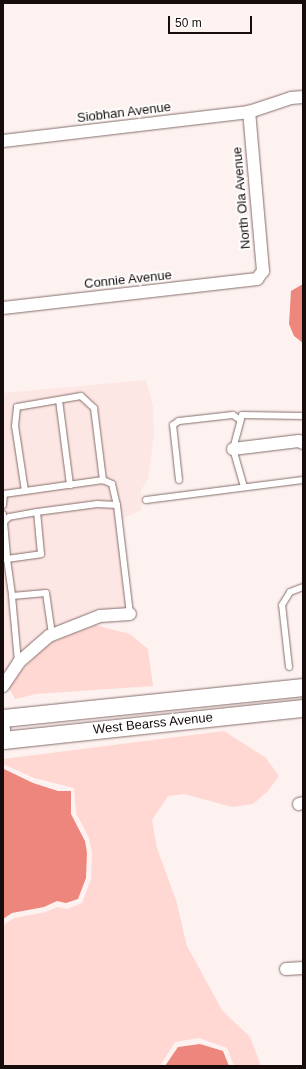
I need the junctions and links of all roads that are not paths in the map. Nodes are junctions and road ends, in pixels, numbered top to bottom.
1 (303, 97) edge
2 (249, 112) junction
3 (3, 141) edge
4 (257, 279) joint
5 (3, 308) edge
6 (59, 400) junction
7 (303, 416) edge
8 (239, 418) junction
9 (303, 444) edge
10 (233, 448) junction
11 (103, 480) junction
12 (178, 480) dead end
13 (303, 480) edge
14 (70, 484) junction
15 (244, 487) junction
16 (25, 491) junction
17 (146, 500) dead end
18 (3, 505) edge
19 (117, 505) junction
20 (37, 512) junction
21 (3, 514) edge
22 (4, 522) junction
23 (5, 559) edge
24 (303, 587) edge
25 (12, 596) junction
26 (130, 614) joint
27 (52, 634) junction
28 (18, 663) junction
29 (289, 667) dead end
30 (3, 686) edge
31 (303, 687) edge
32 (303, 708) edge
33 (3, 719) edge
34 (4, 740) edge
35 (303, 968) edge
36 (286, 969) dead end

1 - 2 street, Siobhan Avenue
2 - 3 street, Siobhan Avenue
2 - 4 street, North Ola Avenue
4 - 5 street, Connie Avenue
6 - 11 lane
6 - 14 lane
6 - 16 lane
7 - 8 lane
8 - 10 lane
8 - 12 lane
9 - 10 street
10 - 15 lane
11 - 14 lane
11 - 19 lane
13 - 15 lane
14 - 16 lane
15 - 17 lane
16 - 18 lane
19 - 20 lane
19 - 26 lane
20 - 22 lane
20 - 23 lane
21 - 22 lane
22 - 23 lane
23 - 25 lane
24 - 29 lane
25 - 27 lane
25 - 28 lane
26 - 27 street
27 - 28 street
28 - 30 street
31 - 33 main road, West Bearss Avenue
32 - 34 main road, West Bearss Avenue
33 - 34 street
35 - 36 street

